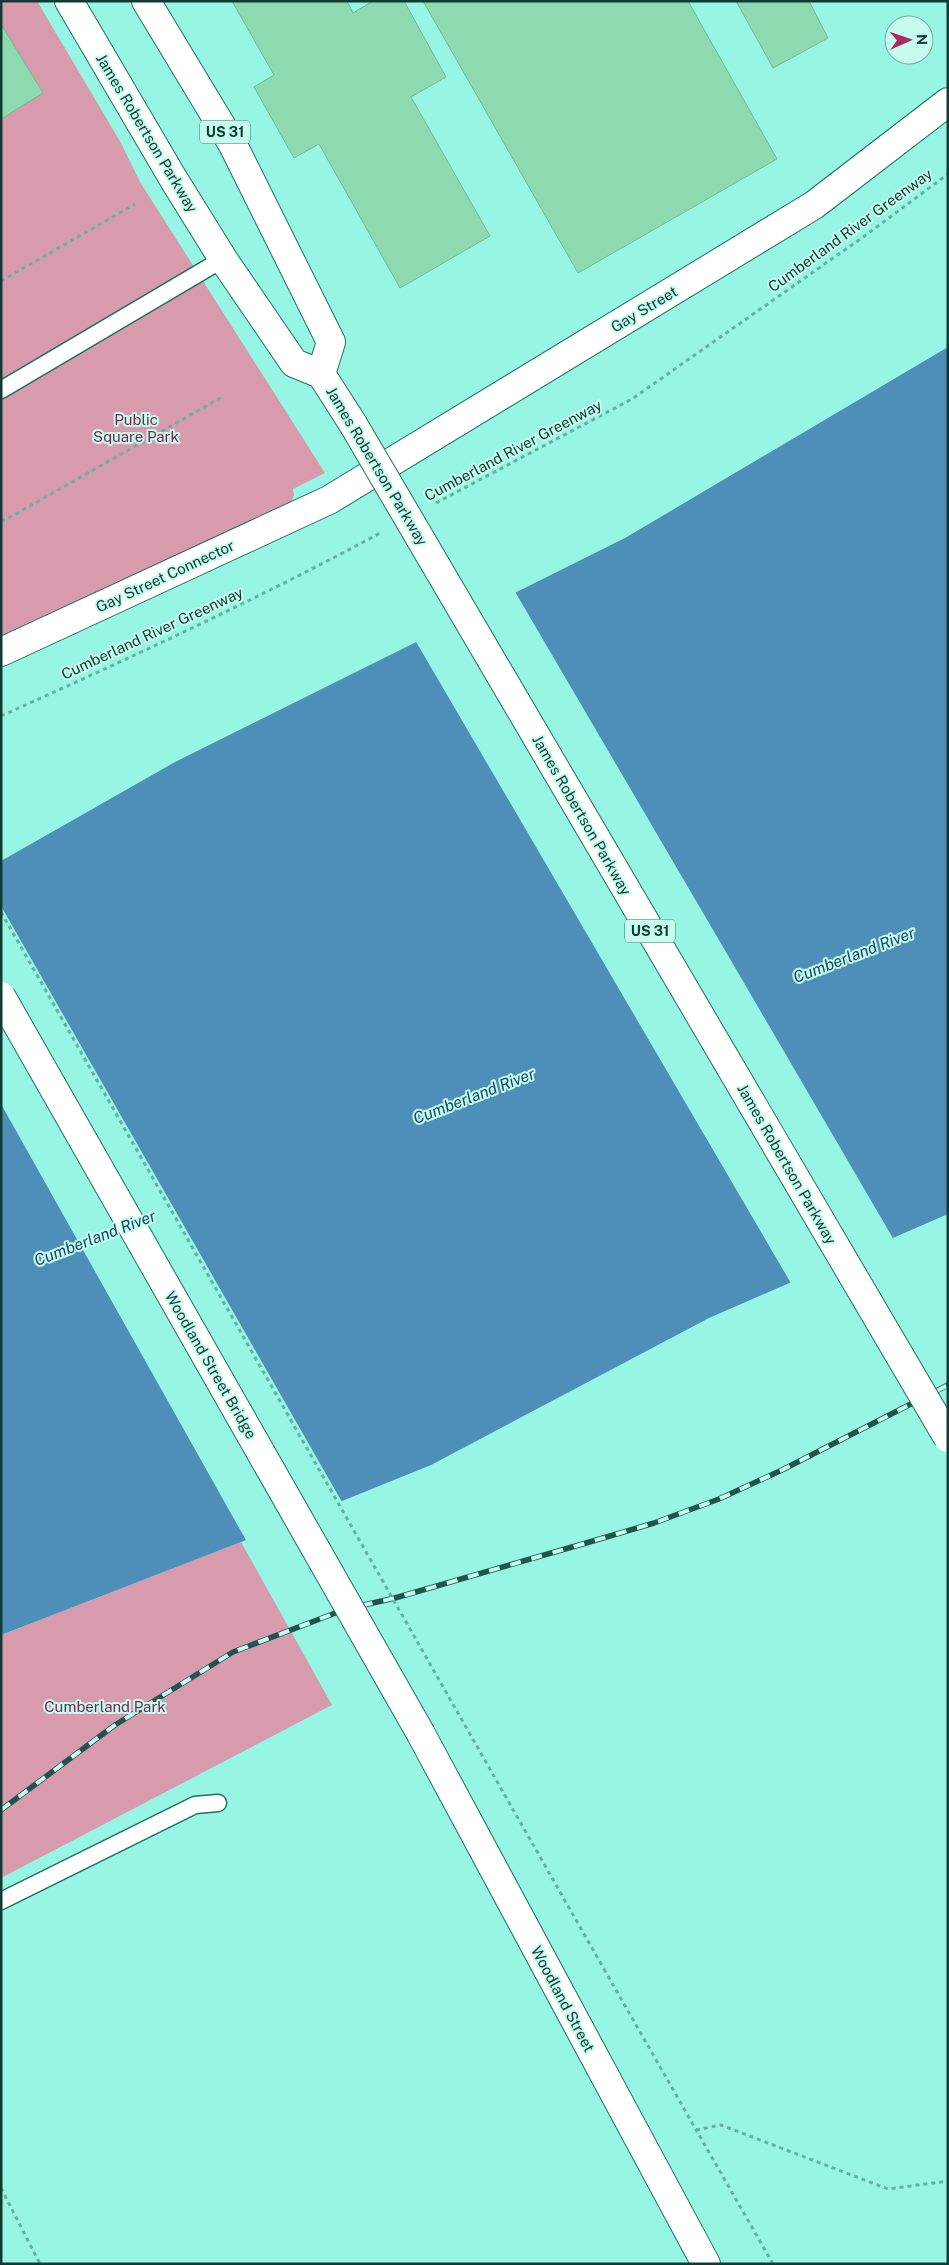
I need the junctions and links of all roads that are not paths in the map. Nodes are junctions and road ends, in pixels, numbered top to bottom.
1 (69, 1) edge
2 (146, 1) edge
3 (948, 102) edge
4 (223, 259) junction
5 (321, 374) junction
6 (1, 390) edge
7 (329, 500) joint
8 (1, 652) edge
9 (1, 996) edge
10 (948, 1438) edge
11 (421, 1734) joint
12 (218, 1803) dead end
13 (1, 1901) edge
14 (706, 2264) edge

1 - 4 main road, James Robertson Parkway
2 - 5 main road, James Robertson Parkway / US 31
3 - 7 main road, Gay Street
4 - 5 main road, James Robertson Parkway
4 - 6 lane
5 - 10 main road, James Robertson Parkway / US 31, bridge
7 - 8 main road, Gay Street Connector
9 - 11 main road, Woodland Street Bridge, bridge
11 - 14 main road, Woodland Street
12 - 13 lane

